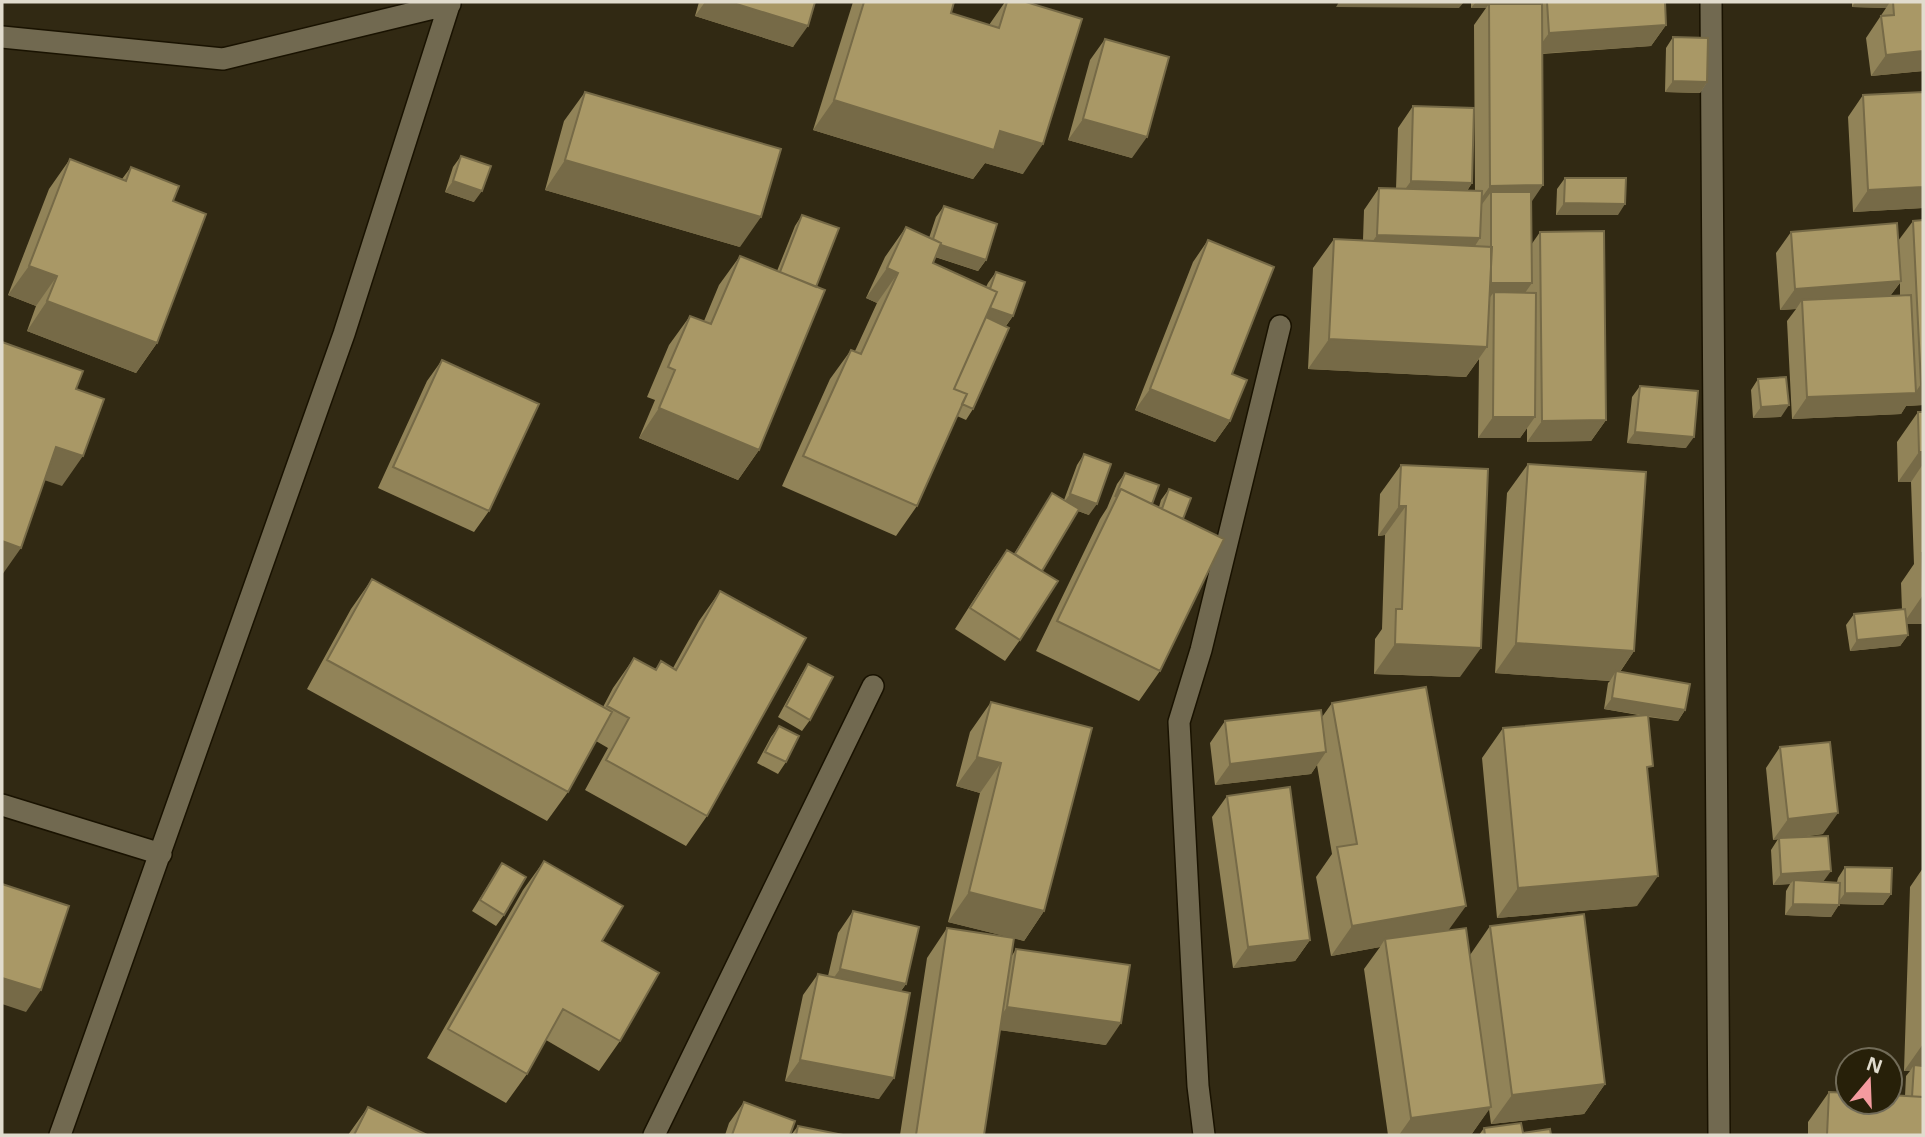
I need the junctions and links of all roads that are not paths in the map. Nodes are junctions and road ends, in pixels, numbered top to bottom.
1 (1711, 2) edge
2 (450, 3) edge
3 (2, 37) edge
4 (1280, 326) dead end
5 (873, 685) dead end
6 (2, 805) edge
7 (161, 854) junction
8 (60, 1135) edge
9 (654, 1135) edge
10 (1204, 1135) edge
11 (1719, 1135) edge

1 - 11 street
2 - 3 street
2 - 7 street
4 - 10 street
5 - 9 street
6 - 7 street
7 - 8 street

